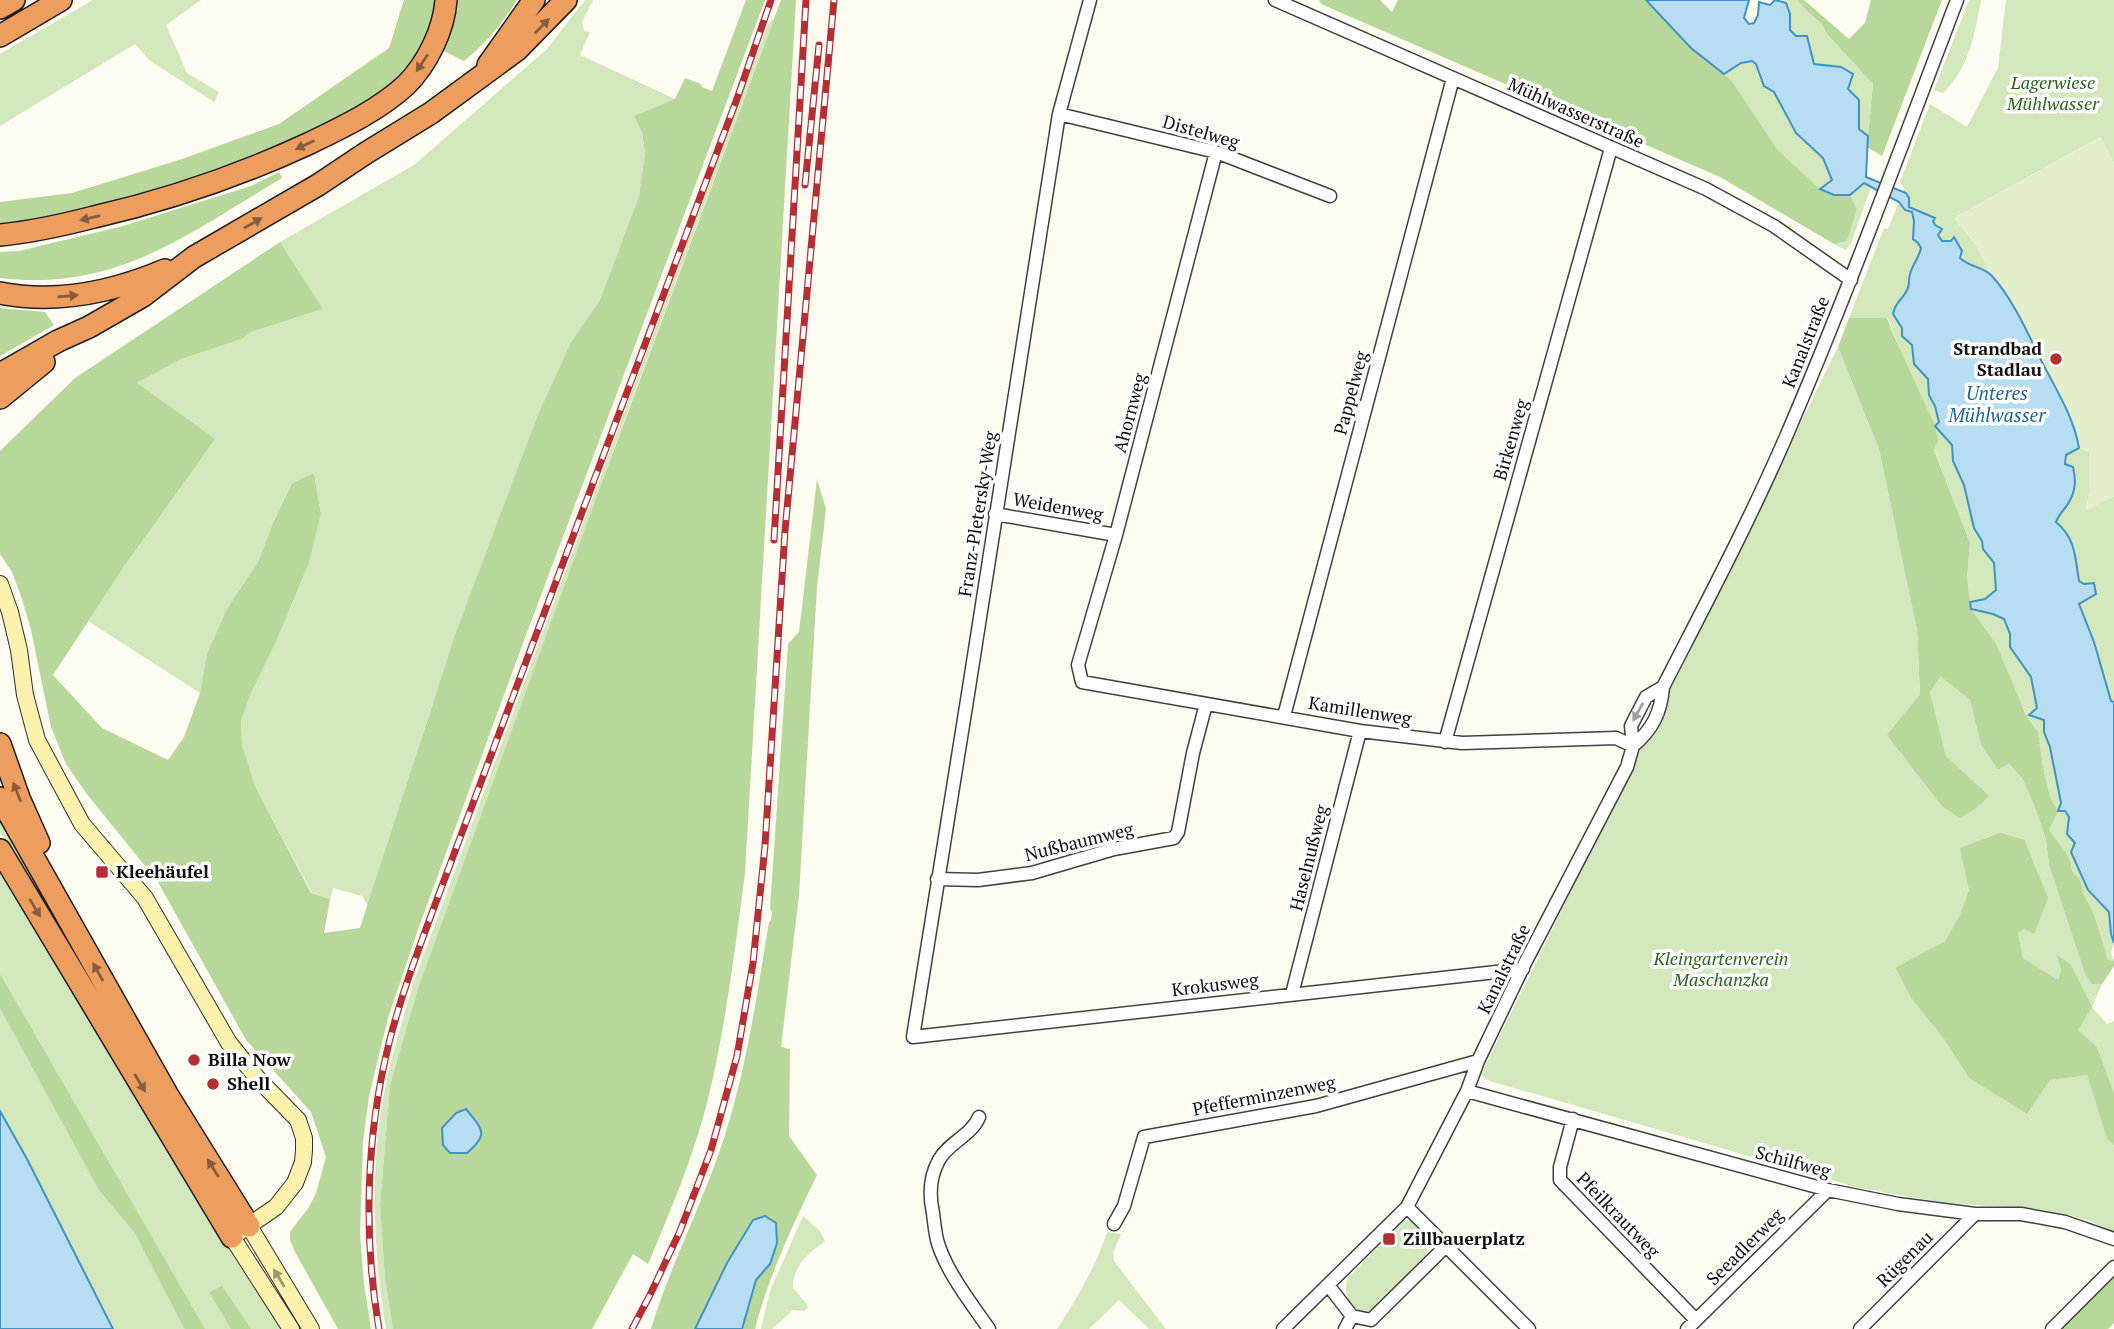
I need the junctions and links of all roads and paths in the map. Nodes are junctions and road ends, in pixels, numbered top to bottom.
1 (14, 0) edge
2 (61, 0) edge
3 (446, 0) edge
4 (534, 0) edge
5 (566, 0) edge
6 (1090, 0) edge
7 (1275, 0) edge
8 (1957, 0) edge
9 (0, 8) edge
10 (0, 36) edge
11 (1453, 78) junction
12 (476, 81) junction
13 (1059, 114) junction
14 (1611, 148) junction
15 (1216, 152) junction
16 (1330, 197) dead end
17 (0, 235) edge
18 (194, 257) junction
19 (1851, 280) junction
20 (0, 293) edge
21 (89, 327) junction
22 (0, 374) edge
23 (0, 398) edge
24 (995, 514) junction
25 (1116, 535) junction
26 (0, 584) edge
27 (1082, 682) joint
28 (1663, 687) junction
29 (1206, 704) junction
30 (1284, 716) junction
31 (1360, 731) junction
32 (1445, 742) junction
33 (0, 744) edge
34 (1633, 746) junction
35 (0, 798) edge
36 (0, 850) edge
37 (937, 879) junction
38 (71, 923) junction
39 (1522, 969) junction
40 (1292, 994) junction
41 (912, 1037) joint
42 (1478, 1061) junction
43 (1467, 1091) junction
44 (979, 1117) dead end
45 (1573, 1119) junction
46 (1828, 1190) junction
47 (1407, 1208) junction
48 (1975, 1214) junction
49 (1114, 1224) dead end
50 (241, 1231) junction
51 (2114, 1239) edge
52 (1447, 1245) junction
53 (2114, 1268) edge
54 (1328, 1285) junction
55 (1352, 1316) junction
56 (1692, 1324) edge
57 (291, 1329) edge
58 (310, 1329) edge
59 (989, 1329) edge
60 (1283, 1329) edge
61 (1345, 1329) edge
62 (1529, 1329) edge
63 (1860, 1329) edge
64 (2052, 1329) edge

1 - 9 highway
2 - 10 highway
3 -> 17 highway
4 - 12 highway
12 -> 5 highway
6 - 13 street, Franz-Pletersky-Weg
7 - 11 street, Mühlwasserstraße
8 - 19 street, Kanalstraße
11 - 14 street, Mühlwasserstraße
11 - 30 street, Pappelweg
18 -> 12 highway
13 - 15 street, Distelweg
13 - 24 street, Franz-Pletersky-Weg
14 - 19 street, Mühlwasserstraße
14 - 32 street, Birkenweg
15 - 16 street, Distelweg
15 - 25 street, Ahornweg
20 -> 18 highway
18 - 21 highway
19 - 28 street, Kanalstraße
21 - 22 highway
21 - 23 highway
24 - 25 street, Weidenweg
24 - 37 street, Franz-Pletersky-Weg
25 - 27 street, Ahornweg
26 - 50 street
27 - 29 street, Kamillenweg
28 - 34 street, Kanalstraße
28 -> 34 street, Kanalstraße
29 - 30 street, Kamillenweg
29 - 37 street, Nußbaumweg
30 - 31 street, Kamillenweg
31 - 32 street, Kamillenweg
31 - 40 street, Haselnußweg
32 - 34 street, Kamillenweg
38 -> 33 highway
34 - 39 street, Kanalstraße
35 - 38 highway
36 -> 50 highway
37 - 41 street, Franz-Pletersky-Weg
50 -> 38 highway
39 - 40 street, Krokusweg
39 - 42 street, Kanalstraße
40 - 41 street, Krokusweg
42 - 43 street, Kanalstraße
42 - 49 street, Pfefferminzenweg
43 - 45 street, Schilfweg
43 - 47 street, Kanalstraße
44 - 59 street
45 - 46 street, Schilfweg
45 - 56 street, Pfeilkrautweg
46 - 48 street, Schilfweg
46 - 56 street, Seeadlerweg
47 - 52 street
47 - 54 street
48 - 51 street, Schilfweg
48 - 63 street, Rügenau
50 - 57 street
58 -> 50 street
52 - 55 street
52 - 62 street
53 - 64 street
54 - 55 street
54 - 60 street
55 - 61 street

